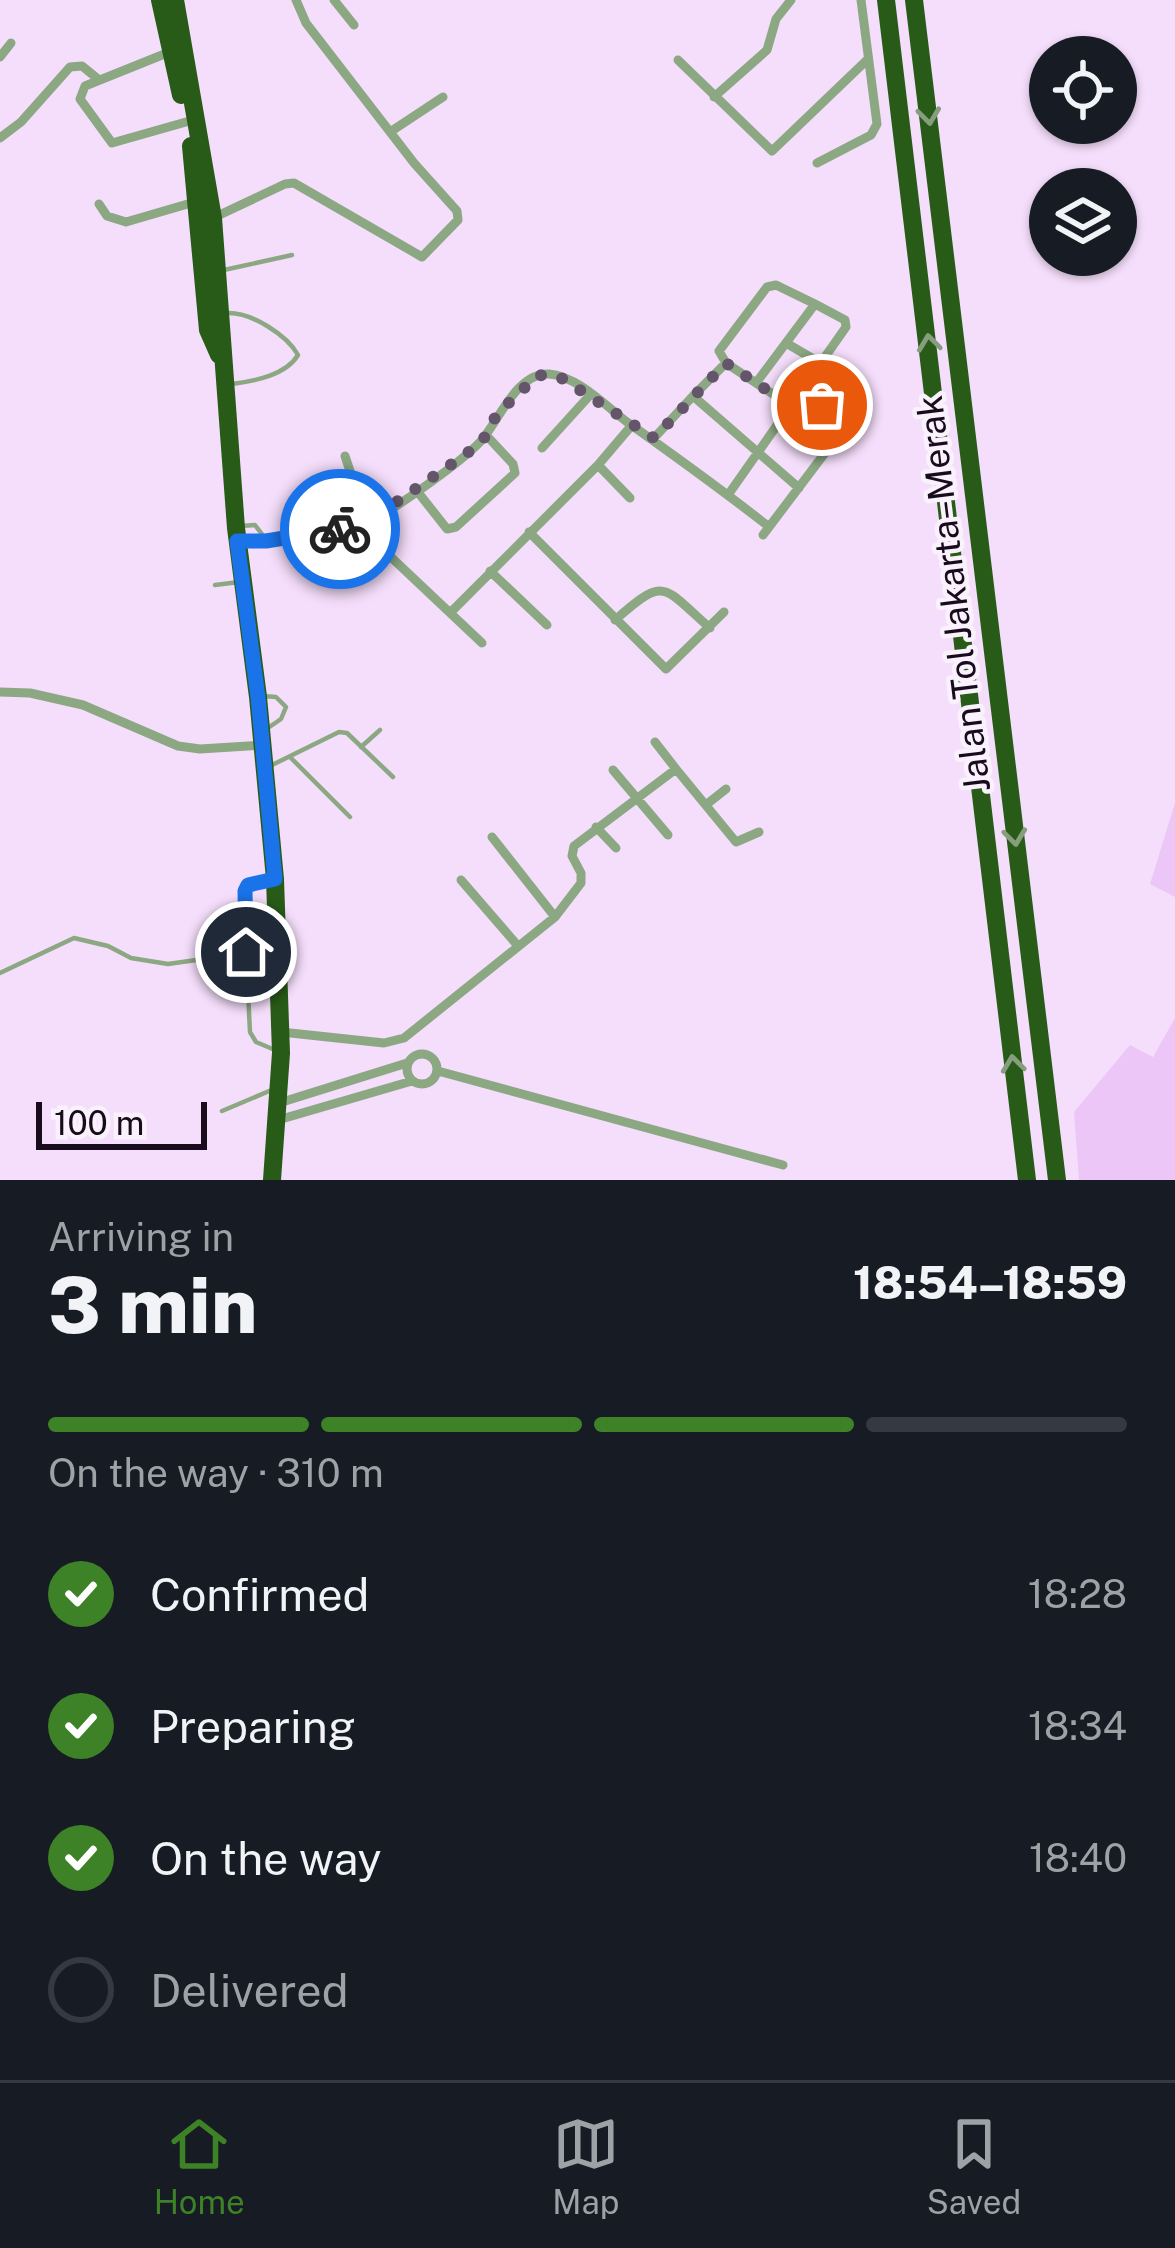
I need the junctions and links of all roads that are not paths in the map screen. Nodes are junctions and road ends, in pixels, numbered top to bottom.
1 (160, 0) edge
2 (175, 0) edge
3 (296, 0) edge
4 (334, 0) edge
5 (791, 0) edge
6 (861, 0) edge
7 (886, 0) edge
8 (914, 0) edge
9 (354, 25) dead end
10 (11, 43) dead end
11 (172, 51) junction
12 (0, 57) edge
13 (677, 59) dead end
14 (868, 59) junction
15 (98, 79) junction
16 (714, 97) junction
17 (443, 98) dead end
18 (186, 122) junction
19 (390, 132) junction
20 (0, 138) edge
21 (817, 163) dead end
22 (198, 201) junction
23 (99, 204) dead end
24 (213, 218) junction
25 (292, 255) dead end
26 (219, 271) junction
27 (815, 304) junction
28 (223, 314) junction
29 (786, 343) junction
30 (221, 360) junction
31 (726, 363) junction
32 (822, 364) junction
33 (755, 383) junction
34 (224, 385) junction
35 (802, 392) junction
36 (591, 394) junction
37 (693, 396) junction
38 (791, 406) junction
39 (632, 425) junction
40 (485, 435) junction
41 (654, 438) junction
42 (542, 448) dead end
43 (759, 452) junction
44 (345, 456) dead end
45 (598, 465) junction
46 (799, 488) junction
47 (417, 491) junction
48 (728, 495) junction
49 (630, 498) dead end
50 (363, 524) junction
51 (529, 532) junction
52 (237, 534) junction
53 (490, 571) junction
54 (242, 581) junction
55 (215, 586) dead end
56 (452, 612) junction
57 (724, 612) dead end
58 (615, 620) junction
59 (547, 625) dead end
60 (710, 628) junction
61 (482, 643) dead end
62 (0, 692) edge
63 (380, 730) dead end
64 (262, 739) junction
65 (655, 742) dead end
66 (361, 747) junction
67 (291, 758) junction
68 (265, 768) junction
69 (676, 769) junction
70 (614, 770) dead end
71 (393, 777) dead end
72 (726, 789) dead end
73 (635, 798) junction
74 (707, 804) junction
75 (350, 817) dead end
76 (596, 827) junction
77 (759, 832) dead end
78 (668, 835) dead end
79 (492, 837) dead end
80 (616, 848) dead end
81 (275, 879) junction
82 (461, 880) dead end
83 (555, 917) junction
84 (279, 940) junction
85 (518, 946) junction
86 (246, 952) junction
87 (0, 973) edge
88 (280, 1031) junction
89 (280, 1053) junction
90 (407, 1064) junction
91 (438, 1071) junction
92 (412, 1081) junction
93 (279, 1103) junction
94 (222, 1111) dead end
95 (783, 1165) dead end
96 (272, 1180) edge
97 (1027, 1180) edge
98 (1057, 1180) edge

1 - 11 highway
2 - 24 highway
3 - 19 street
4 - 9 street
5 - 16 street
6 - 14 street
97 -> 7 highway, Jalan Tol Jakarta–Merak
8 -> 98 highway, Jalan Tol Jakarta–Merak
10 - 12 street
11 - 15 street
11 - 18 highway
13 - 16 street
14 - 16 street
14 - 21 street
15 - 18 street
15 - 20 street
17 - 19 street
18 - 22 highway
19 - 24 street
22 - 23 street
22 - 30 highway
24 - 26 highway
25 - 26 lane
26 - 28 highway
27 - 29 street
27 - 31 street
27 - 32 street
28 - 30 highway
28 - 34 lane
29 - 32 street
29 - 33 street
30 - 34 highway
31 - 33 street
31 - 37 street
32 - 35 street
33 - 38 street
34 - 52 highway
35 - 38 street
35 - 46 street
36 - 39 street
36 - 40 street
36 - 42 street
37 - 41 street
37 - 43 street
38 - 43 street
39 - 41 street
39 - 45 street
40 - 47 street
40 - 47 street
41 - 48 street
43 - 46 street
43 - 48 street
44 - 50 street
45 - 49 street
45 - 51 street
46 - 48 street
47 - 50 street
50 - 52 street
50 - 56 street
51 - 53 street
51 - 58 street
52 - 54 highway
53 - 56 street
53 - 59 street
54 - 55 lane
54 - 64 highway
56 - 61 street
57 - 60 street
58 - 60 street
58 - 60 street
62 - 64 street
63 - 66 lane
64 - 68 highway
65 - 69 street
66 - 67 lane
66 - 71 lane
67 - 68 lane
67 - 75 lane
68 - 81 highway
69 - 73 street
69 - 74 street
70 - 73 street
72 - 74 street
73 - 76 street
73 - 78 street
74 - 77 street
76 - 80 street
76 - 83 street
79 - 83 street
81 - 84 highway
81 - 86 lane
82 - 85 street
83 - 85 street
84 - 86 lane
84 - 88 highway
85 - 88 street
86 - 87 lane
86 - 89 lane
88 - 89 highway
89 - 93 highway
90 - 91 street
90 - 92 street
90 - 93 street
91 - 92 street
91 - 95 street
92 - 93 street
93 - 94 lane
93 - 96 highway

